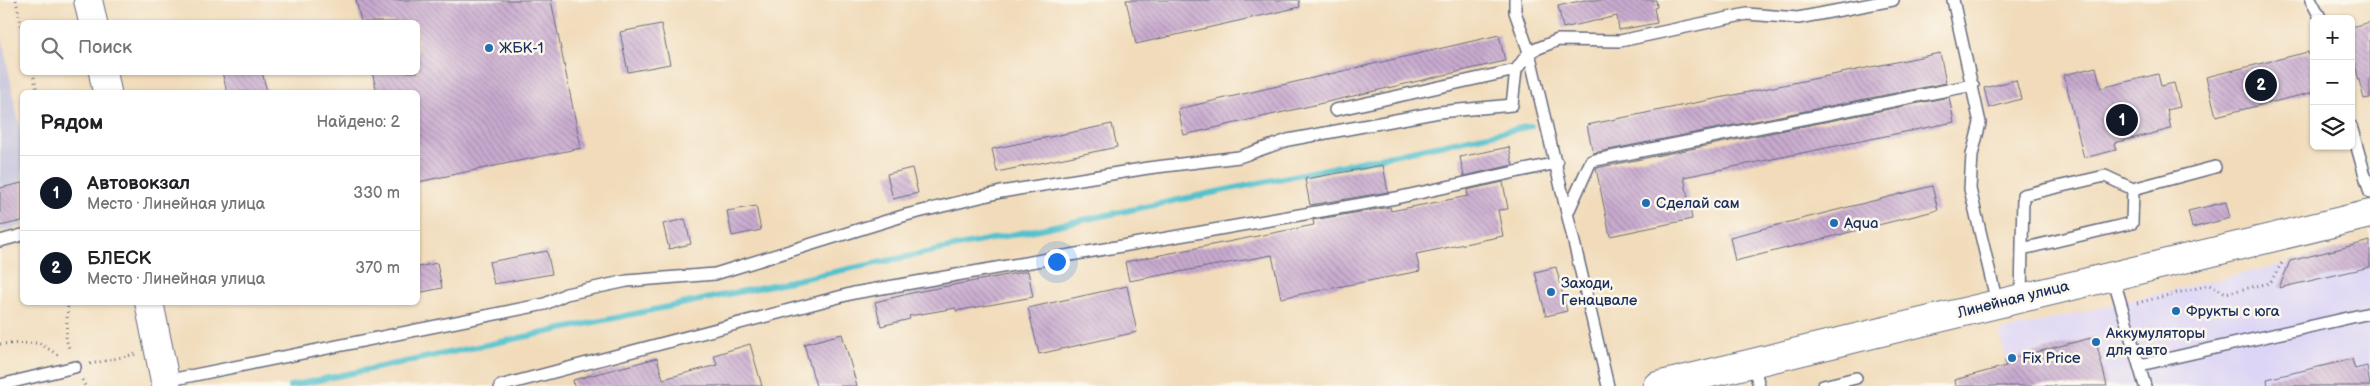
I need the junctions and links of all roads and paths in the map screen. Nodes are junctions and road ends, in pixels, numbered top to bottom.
1 (16, 0) edge
2 (88, 0) edge
3 (1515, 0) edge
4 (1893, 0) edge
5 (1953, 0) edge
6 (2312, 0) edge
7 (2319, 15) edge
8 (20, 20) edge
9 (93, 20) edge
10 (1529, 52) junction
11 (1516, 70) junction
12 (34, 75) edge
13 (103, 75) edge
14 (1973, 85) junction
15 (37, 90) edge
16 (106, 90) edge
17 (1335, 110) dead end
18 (2355, 140) edge
19 (1557, 163) junction
20 (2215, 167) dead end
21 (2133, 188) junction
22 (2370, 193) edge
23 (1568, 212) junction
24 (2370, 214) edge
25 (20, 236) edge
26 (0, 241) edge
27 (2022, 249) junction
28 (2285, 257) dead end
29 (2112, 275) junction
30 (2009, 300) junction
31 (68, 305) edge
32 (150, 305) edge
33 (2122, 307) junction
34 (2370, 313) edge
35 (2140, 365) junction
36 (75, 367) junction
37 (1756, 374) edge
38 (1856, 378) dead end
39 (165, 384) edge
40 (0, 385) edge
41 (85, 386) edge
42 (500, 386) edge
43 (1608, 386) edge
44 (1657, 386) edge
45 (1823, 386) edge
46 (2145, 386) edge

1 - 8 path
2 - 9 main road
3 - 10 lane
4 - 10 lane
5 - 14 lane
6 - 7 lane
10 - 11 lane
10 - 19 lane
11 - 17 lane
11 - 39 lane
12 - 15 path
13 - 16 main road
14 - 23 lane
14 - 30 lane
18 - 22 lane
19 - 23 lane
19 - 42 lane
20 - 21 lane
21 - 27 lane
21 - 27 lane
23 - 43 lane
24 - 29 main road, Линейная улица
25 - 26 lane
27 - 30 lane
28 - 33 path
29 - 30 main road, Линейная улица
29 - 33 lane
30 - 37 main road, Линейная улица
31 - 36 path
32 - 39 main road
33 - 35 lane
34 - 35 lane
35 - 46 lane
36 - 40 lane
36 - 41 path
37 - 44 main road, Линейная улица
38 - 45 lane

